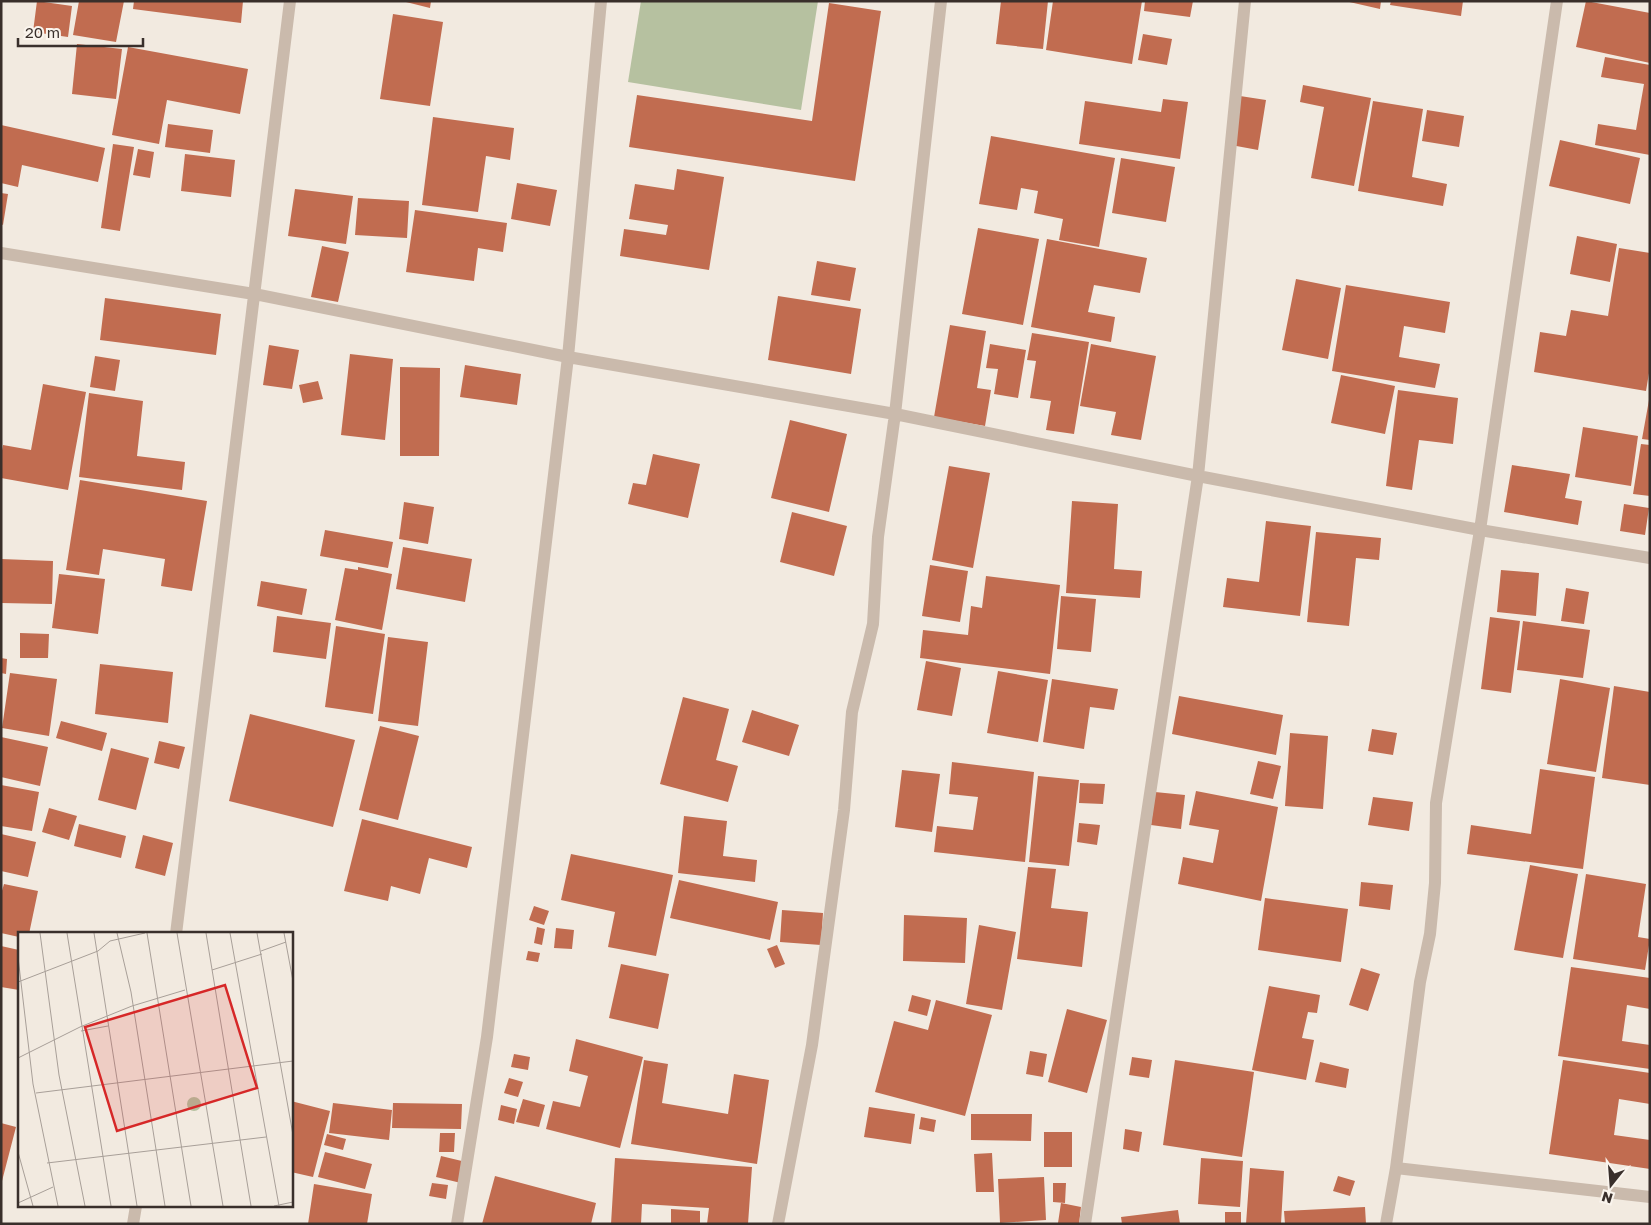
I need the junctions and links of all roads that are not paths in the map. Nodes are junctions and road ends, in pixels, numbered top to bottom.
1 (290, 1) edge
2 (601, 1) edge
3 (941, 1) edge
4 (1245, 1) edge
5 (1557, 1) edge
6 (1, 253) edge
7 (254, 294) junction
8 (568, 357) junction
9 (895, 414) junction
10 (1198, 476) junction
11 (1480, 530) junction
12 (1650, 558) edge
13 (176, 932) edge
14 (1396, 1168) junction
15 (1650, 1197) edge
16 (136, 1208) edge
17 (133, 1224) edge
18 (457, 1224) edge
19 (778, 1224) edge
20 (1085, 1224) edge
21 (1386, 1224) edge

1 - 7 street
2 - 8 street
3 - 9 street
4 - 10 street
5 - 11 street
6 - 7 street
7 - 8 street
7 - 13 street
8 - 9 street
8 - 18 street
9 - 10 street
9 - 19 street
10 - 11 street
10 - 20 street
11 - 12 street
11 - 14 street
14 - 15 street
14 - 21 street
16 - 17 street

